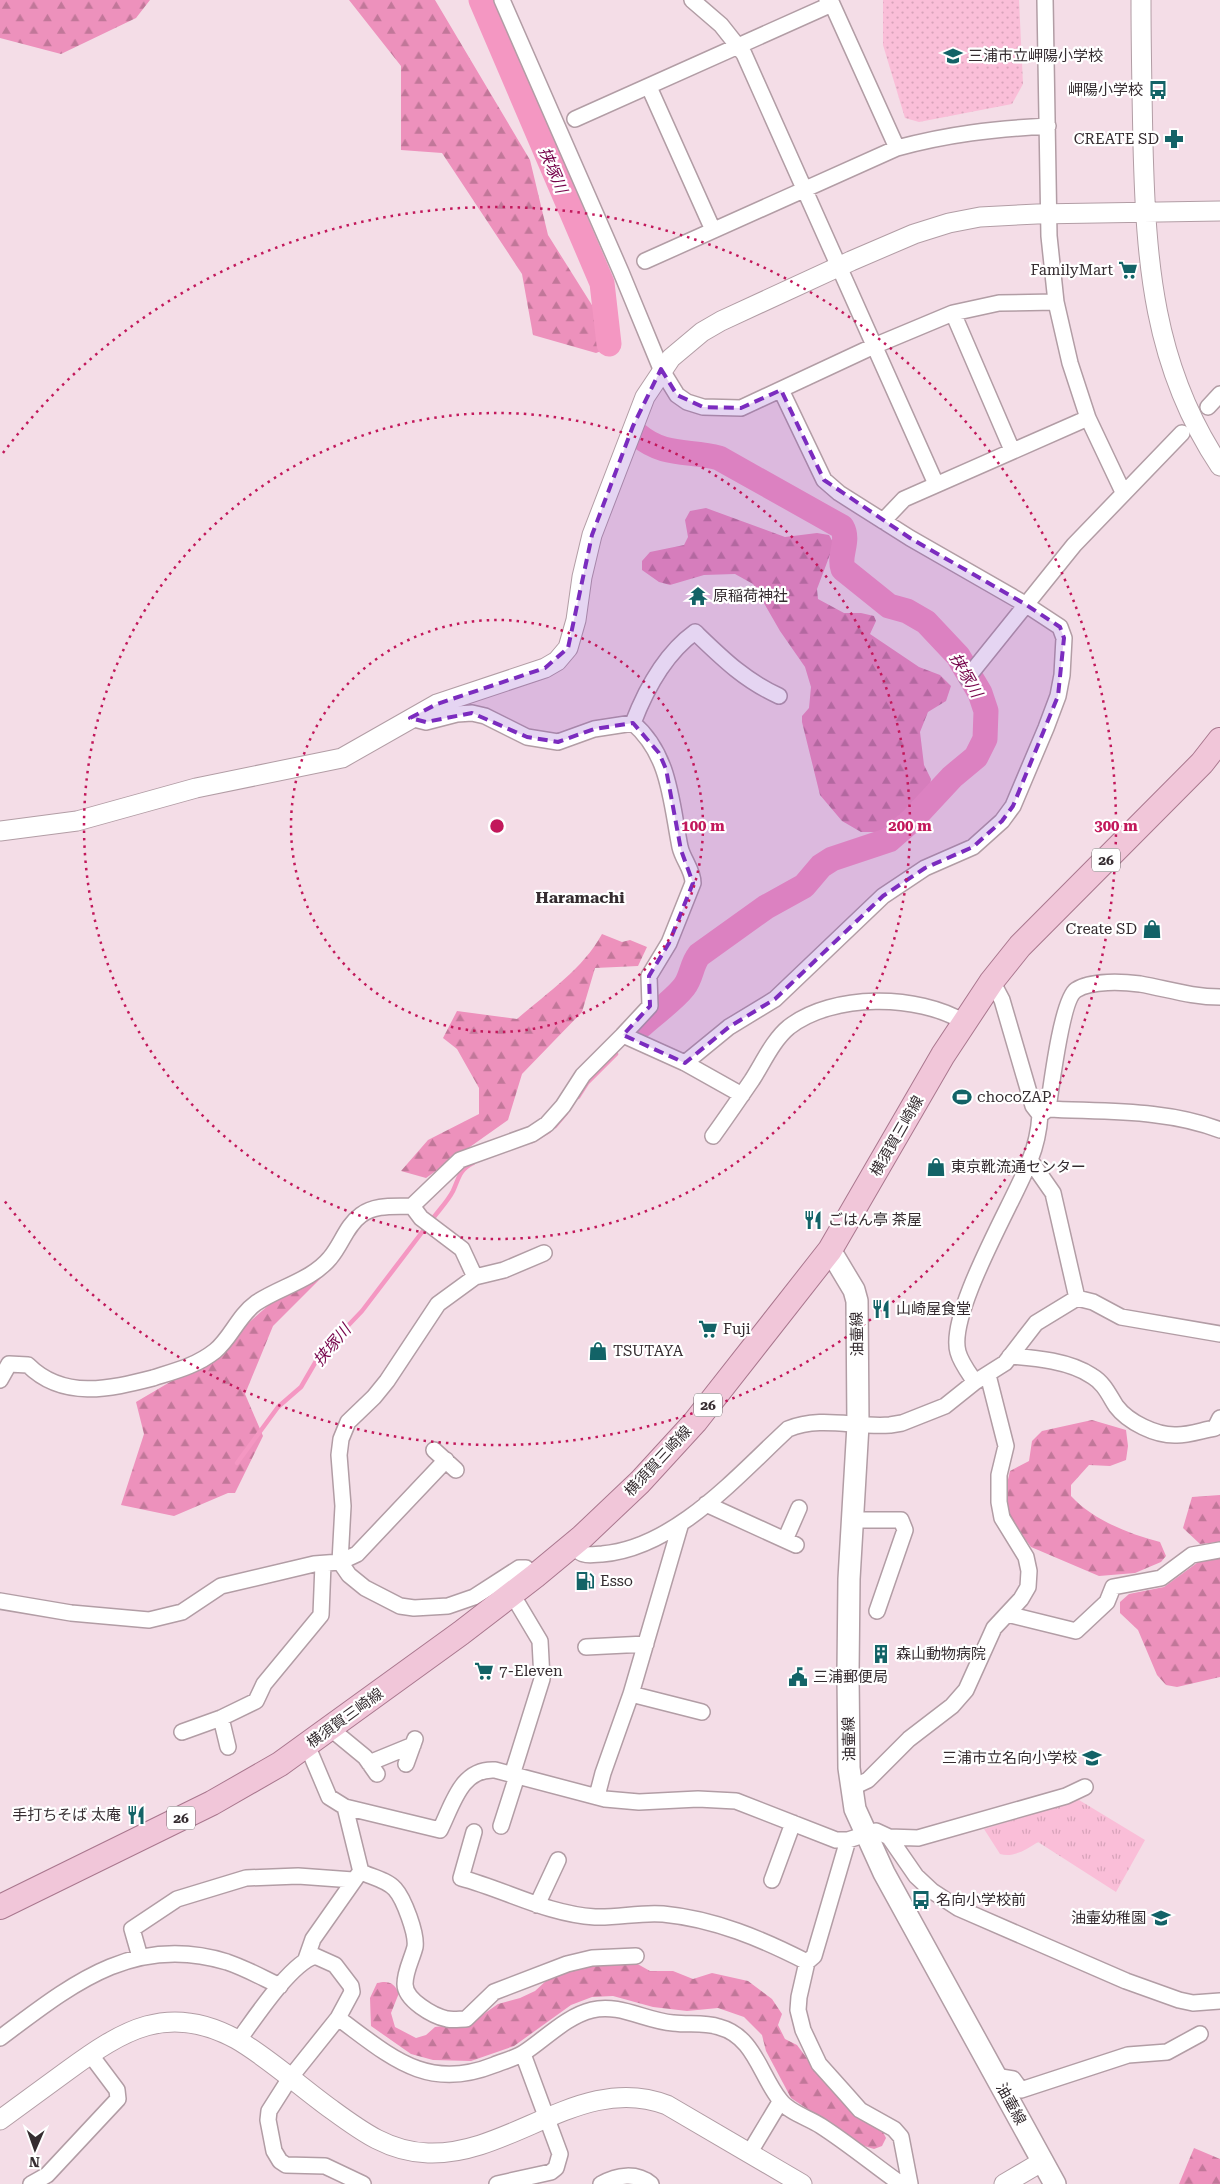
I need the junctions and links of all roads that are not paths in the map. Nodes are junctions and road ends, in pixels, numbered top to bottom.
1 (503, 0) edge
2 (692, 0) edge
3 (1045, 0) edge
4 (1141, 0) edge
5 (830, 2) edge
6 (739, 46) junction
7 (649, 87) junction
8 (575, 119) dead end
9 (1048, 126) junction
10 (897, 148) junction
11 (805, 188) junction
12 (1220, 211) edge
13 (1145, 212) junction
14 (1050, 214) junction
15 (713, 230) junction
16 (645, 261) dead end
17 (839, 266) junction
18 (1056, 302) junction
19 (953, 313) junction
20 (874, 346) junction
21 (661, 369) junction
22 (781, 390) junction
23 (1220, 394) edge
24 (1208, 407) dead end
25 (1088, 418) junction
26 (1182, 433) dead end
27 (1012, 450) junction
28 (1220, 466) edge
29 (936, 484) junction
30 (1123, 492) junction
31 (883, 521) junction
32 (1025, 604) junction
33 (969, 674) dead end
34 (779, 696) dead end
35 (410, 718) junction
36 (634, 722) junction
37 (1220, 740) edge
38 (0, 830) edge
39 (992, 981) junction
40 (1220, 997) edge
41 (964, 1022) junction
42 (623, 1035) junction
43 (685, 1063) junction
44 (742, 1095) junction
45 (1044, 1112) junction
46 (1220, 1130) edge
47 (712, 1136) dead end
48 (1030, 1160) junction
49 (412, 1206) junction
50 (830, 1250) junction
51 (544, 1253) dead end
52 (475, 1277) junction
53 (1077, 1298) junction
54 (1220, 1334) edge
55 (1010, 1356) junction
56 (982, 1379) junction
57 (0, 1380) edge
58 (1220, 1418) edge
59 (858, 1425) junction
60 (434, 1450) dead end
61 (706, 1504) junction
62 (799, 1508) dead end
63 (852, 1520) junction
64 (681, 1524) junction
65 (571, 1546) junction
66 (1220, 1550) edge
67 (340, 1562) junction
68 (323, 1564) junction
69 (535, 1576) junction
70 (512, 1594) junction
71 (0, 1601) edge
72 (877, 1611) dead end
73 (1007, 1614) junction
74 (646, 1644) junction
75 (586, 1647) dead end
76 (631, 1694) junction
77 (702, 1712) dead end
78 (221, 1718) junction
79 (331, 1729) junction
80 (182, 1732) dead end
81 (308, 1746) junction
82 (228, 1747) dead end
83 (406, 1764) dead end
84 (514, 1776) junction
85 (1085, 1787) dead end
86 (851, 1788) junction
87 (597, 1796) junction
88 (345, 1806) junction
89 (793, 1823) junction
90 (500, 1826) dead end
91 (474, 1832) dead end
92 (856, 1837) junction
93 (889, 1837) junction
94 (558, 1860) dead end
95 (357, 1876) junction
96 (772, 1880) dead end
97 (538, 1905) junction
98 (0, 1906) edge
99 (636, 1956) dead end
100 (140, 1957) junction
101 (306, 1959) junction
102 (807, 1962) junction
103 (280, 1986) junction
104 (1220, 2001) edge
105 (338, 2018) junction
106 (1200, 2034) dead end
107 (0, 2038) edge
108 (238, 2041) junction
109 (90, 2054) junction
110 (523, 2054) junction
111 (996, 2076) junction
112 (290, 2078) junction
113 (780, 2102) junction
114 (548, 2118) junction
115 (0, 2120) edge
116 (750, 2152) junction
117 (1043, 2161) junction
118 (334, 2177) edge
119 (795, 2182) edge
120 (896, 2183) edge
121 (31, 2184) edge
122 (363, 2184) edge
123 (497, 2184) edge
124 (601, 2184) edge
125 (651, 2184) edge
126 (910, 2184) edge
127 (1004, 2184) edge
128 (1056, 2184) edge

1 - 21 street
2 - 6 street
3 - 9 street
4 - 13 street
5 - 6 street
5 - 10 street
6 - 7 street
6 - 11 street
7 - 8 street
7 - 15 street
9 - 10 street
9 - 14 street
10 - 11 street
11 - 15 street
11 - 17 street
12 - 13 street
13 - 14 street
13 - 28 street
14 - 17 street
14 - 18 street
15 - 16 street
17 - 20 street
17 - 21 street
18 - 19 street
18 - 25 street
19 - 20 street
19 - 27 street
20 - 22 street
20 - 29 street
21 - 22 street
21 - 35 street
22 - 31 street
23 - 24 street
25 - 27 street
25 - 30 street
26 - 30 street
27 - 29 street
29 - 31 street
30 - 32 street
31 - 32 street
32 - 33 street
32 - 43 street
34 - 36 street
35 - 36 street
35 - 38 street
36 - 42 street
37 - 39 main road, 横須賀三崎線 / 26
39 - 41 main road, 横須賀三崎線 / 26
39 - 45 street
40 - 45 street
41 - 44 street
41 - 50 main road, 横須賀三崎線 / 26
42 - 43 street
42 - 49 street
43 - 44 street
44 - 47 street
45 - 46 street
45 - 48 street
48 - 53 street
48 - 56 street
49 - 52 street
49 - 57 street
50 - 59 main road, 油壷線
50 - 65 main road, 横須賀三崎線 / 26
51 - 52 street
52 - 67 street
53 - 54 street
53 - 55 street
55 - 56 street
55 - 58 street
56 - 59 street
56 - 73 street
59 - 61 street
59 - 63 main road, 油壷線
60 - 67 street
61 - 62 street
61 - 64 street
63 - 72 street
63 - 86 main road, 油壷線
64 - 65 street
64 - 74 street
65 - 69 main road, 横須賀三崎線 / 26
66 - 73 street
67 - 68 street
67 - 69 street
68 - 71 street
68 - 78 street
69 - 70 main road, 横須賀三崎線 / 26
70 - 79 main road, 横須賀三崎線 / 26
70 - 84 street
73 - 86 street
74 - 75 street
74 - 76 street
76 - 77 street
76 - 87 street
78 - 80 street
78 - 82 street
79 - 81 main road, 横須賀三崎線 / 26
79 - 83 street
81 - 88 street
81 - 98 main road, 横須賀三崎線 / 26
84 - 87 street
84 - 88 street
84 - 90 street
85 - 93 street
86 - 92 main road, 油壷線
87 - 89 street
88 - 95 street
89 - 92 street
89 - 96 street
91 - 97 street
92 - 93 street
92 - 102 street
92 - 111 main road, 油壷線
93 - 104 street
94 - 97 street
95 - 99 street
95 - 100 street
95 - 101 street
97 - 102 street
100 - 103 street
100 - 107 street
101 - 103 street
101 - 105 street
102 - 126 street
103 - 108 street
105 - 110 street
105 - 112 street
106 - 111 street
108 - 109 street
108 - 112 street
109 - 115 street
109 - 121 street
110 - 113 street
110 - 114 street
111 - 117 main road, 油壷線
112 - 114 street
112 - 118 street
113 - 116 street
113 - 120 street
114 - 116 street
114 - 123 street
116 - 119 street
117 - 127 street
117 - 128 main road, 油壷線
118 - 122 street
124 - 125 street

